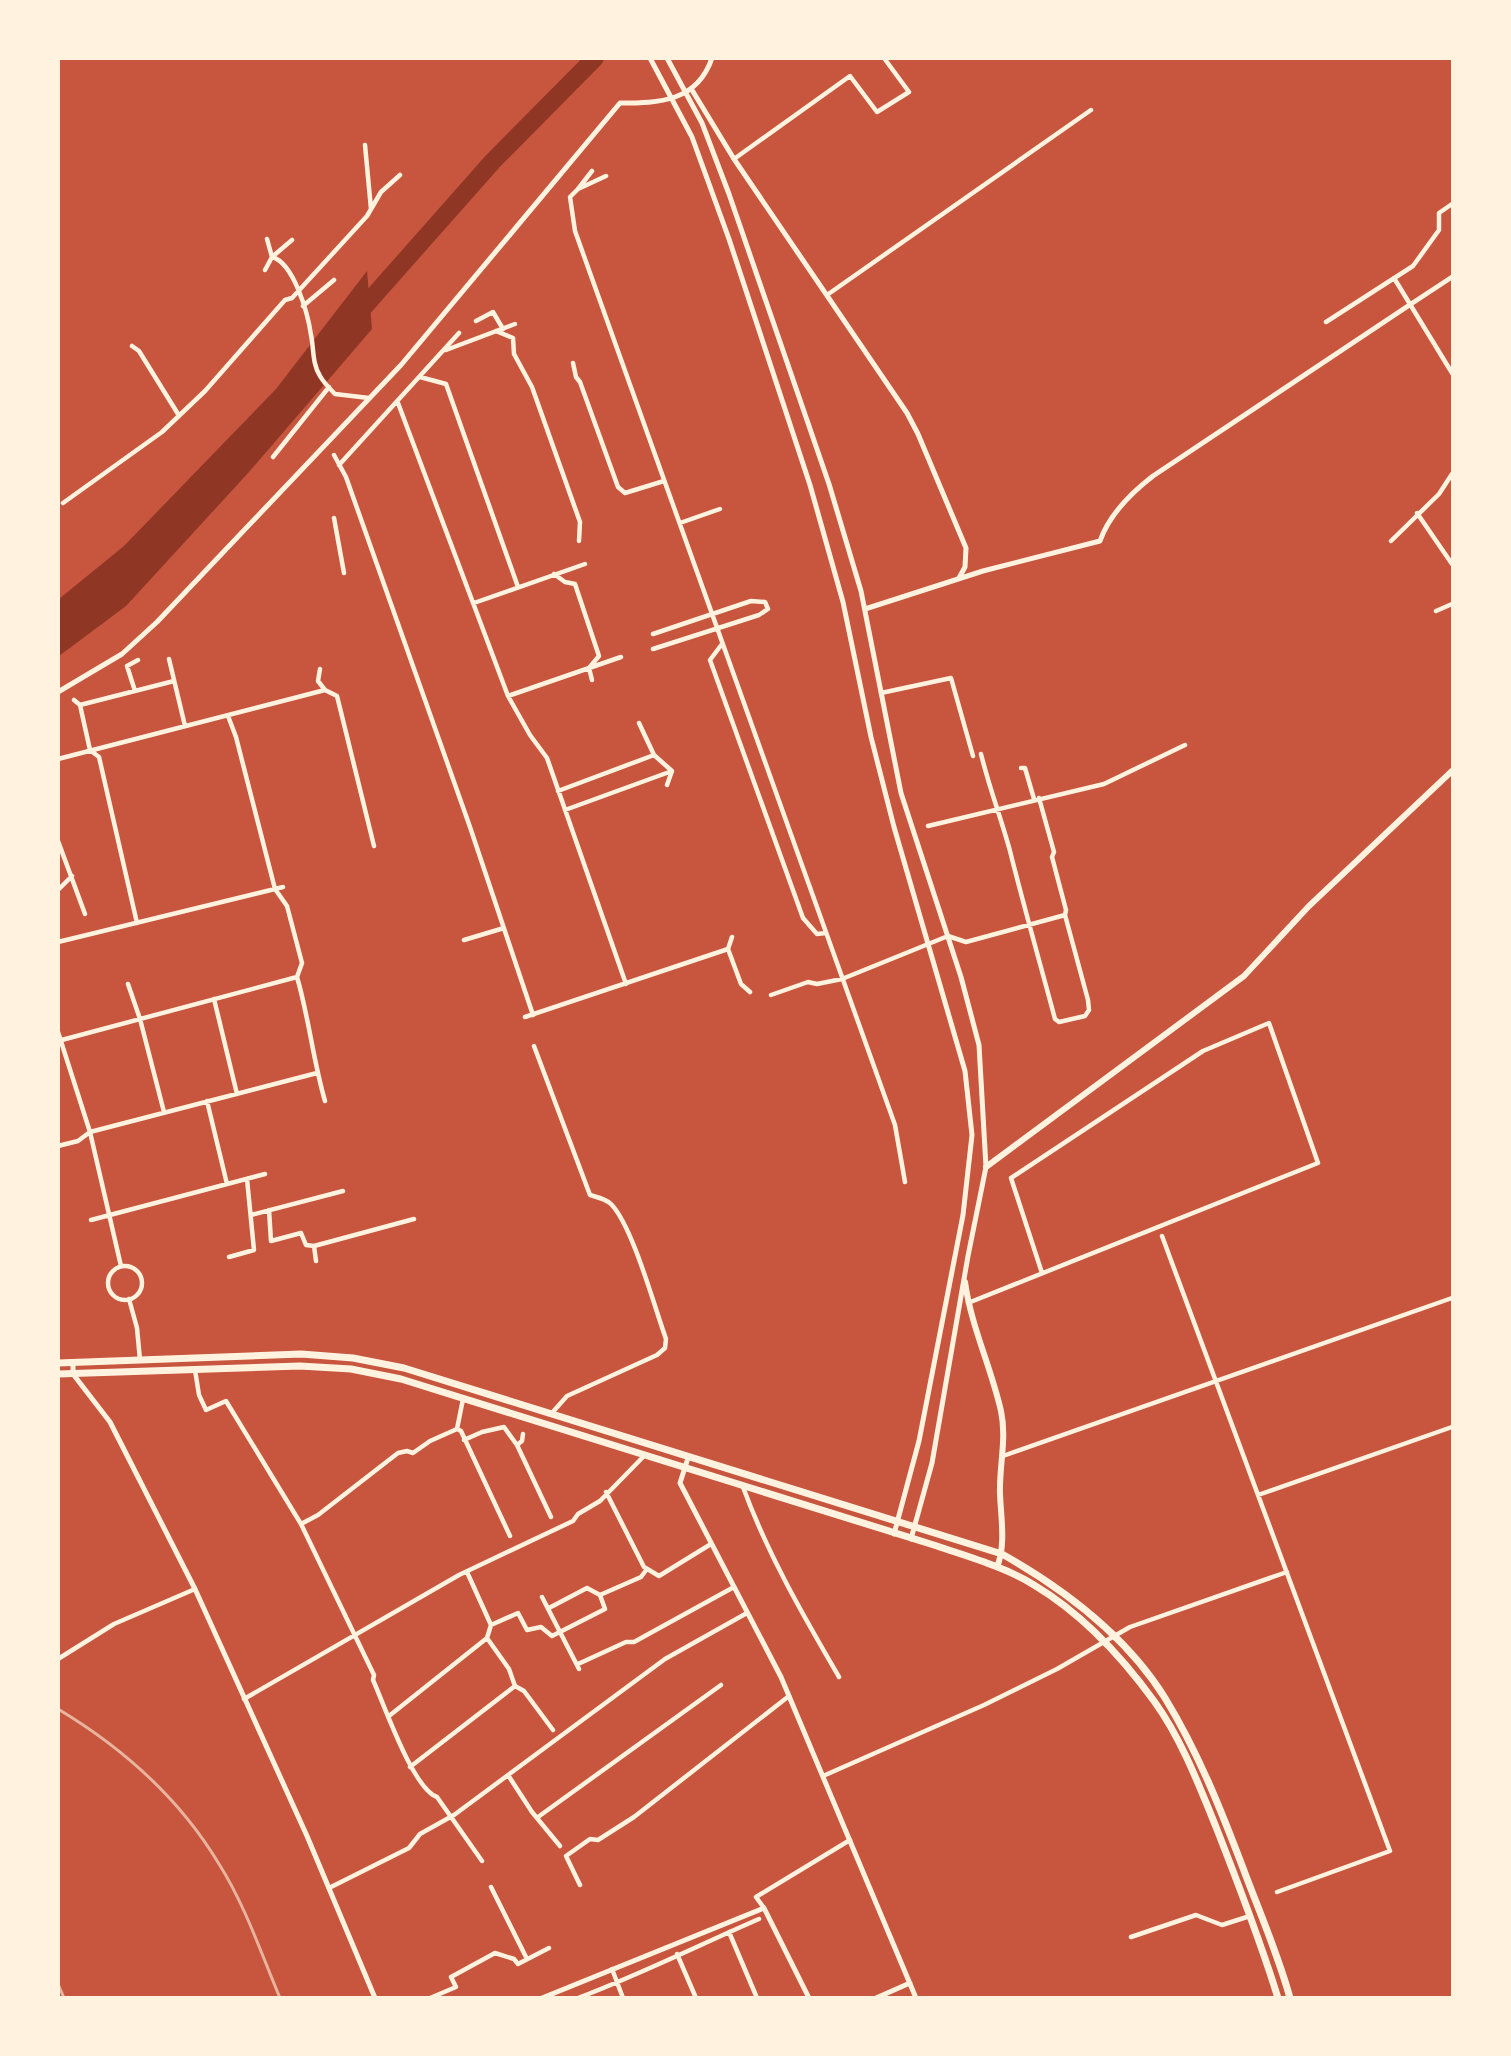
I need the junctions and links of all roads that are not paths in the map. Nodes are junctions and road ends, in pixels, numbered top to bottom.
1 (650, 58) edge
2 (712, 58) edge
3 (884, 58) edge
4 (668, 61) edge
5 (689, 92) junction
6 (672, 98) junction
7 (1092, 110) dead end
8 (365, 145) dead end
9 (734, 159) junction
10 (592, 171) dead end
11 (400, 175) dead end
12 (606, 176) dead end
13 (578, 189) junction
14 (1452, 204) edge
15 (371, 209) junction
16 (267, 239) dead end
17 (292, 240) dead end
18 (273, 257) junction
19 (265, 270) dead end
20 (1452, 277) edge
21 (1394, 278) junction
22 (334, 280) dead end
23 (298, 291) junction
24 (826, 295) junction
25 (1410, 304) junction
26 (303, 306) junction
27 (476, 321) dead end
28 (1326, 322) dead end
29 (515, 324) dead end
30 (503, 329) junction
31 (496, 331) junction
32 (459, 333) dead end
33 (132, 346) dead end
34 (444, 351) junction
35 (573, 363) dead end
36 (1452, 373) edge
37 (420, 377) junction
38 (329, 387) junction
39 (369, 398) junction
40 (398, 403) junction
41 (178, 414) junction
42 (334, 455) dead end
43 (273, 457) dead end
44 (339, 465) junction
45 (1452, 474) edge
46 (664, 481) junction
47 (1451, 481) edge
48 (63, 503) dead end
49 (720, 509) dead end
50 (1418, 513) junction
51 (334, 518) dead end
52 (680, 523) junction
53 (579, 541) dead end
54 (1391, 541) dead end
55 (585, 564) dead end
56 (1452, 564) edge
57 (344, 573) dead end
58 (554, 574) junction
59 (959, 578) junction
60 (519, 587) junction
61 (474, 603) junction
62 (1452, 604) edge
63 (865, 609) junction
64 (1436, 611) dead end
65 (711, 614) junction
66 (716, 628) junction
67 (653, 634) dead end
68 (722, 644) junction
69 (653, 649) dead end
70 (621, 657) dead end
71 (169, 659) dead end
72 (138, 660) dead end
73 (589, 668) junction
74 (320, 669) dead end
75 (592, 680) dead end
76 (174, 681) junction
77 (325, 690) junction
78 (135, 691) junction
79 (58, 693) edge
80 (882, 693) junction
81 (508, 696) junction
82 (74, 699) dead end
83 (80, 705) junction
84 (228, 716) junction
85 (639, 723) dead end
86 (185, 726) junction
87 (1185, 745) dead end
88 (90, 750) junction
89 (981, 754) dead end
90 (654, 755) junction
91 (973, 756) dead end
92 (58, 759) edge
93 (1021, 768) dead end
94 (672, 771) junction
95 (1452, 771) edge
96 (667, 785) dead end
97 (558, 791) junction
98 (1037, 799) junction
99 (997, 809) junction
100 (565, 810) junction
101 (928, 826) dead end
102 (58, 841) edge
103 (374, 846) dead end
104 (72, 876) junction
105 (283, 887) dead end
106 (275, 889) junction
107 (58, 890) edge
108 (85, 914) dead end
109 (1065, 915) junction
110 (137, 922) junction
111 (1029, 926) junction
112 (504, 928) junction
113 (826, 933) junction
114 (948, 936) junction
115 (732, 937) dead end
116 (464, 940) dead end
117 (58, 942) edge
118 (930, 945) junction
119 (728, 948) junction
120 (297, 977) junction
121 (842, 979) junction
122 (128, 984) dead end
123 (626, 984) junction
124 (750, 992) dead end
125 (771, 995) dead end
126 (214, 999) junction
127 (533, 1015) junction
128 (525, 1017) dead end
129 (140, 1019) junction
130 (58, 1032) edge
131 (60, 1041) edge
132 (534, 1046) dead end
133 (317, 1073) junction
134 (237, 1094) junction
135 (207, 1101) junction
136 (325, 1101) dead end
137 (164, 1112) junction
138 (90, 1132) junction
139 (58, 1146) edge
140 (986, 1167) junction
141 (265, 1174) dead end
142 (247, 1179) junction
143 (905, 1182) dead end
144 (227, 1184) junction
145 (343, 1191) dead end
146 (269, 1210) junction
147 (250, 1215) junction
148 (109, 1216) junction
149 (414, 1219) dead end
150 (91, 1220) dead end
151 (1162, 1236) dead end
152 (315, 1246) junction
153 (229, 1257) dead end
154 (316, 1261) dead end
155 (120, 1266) junction
156 (1042, 1273) junction
157 (965, 1282) junction
158 (1452, 1298) edge
159 (129, 1299) junction
160 (968, 1303) junction
161 (140, 1360) junction
162 (58, 1363) edge
163 (73, 1363) junction
164 (195, 1370) junction
165 (58, 1374) edge
166 (73, 1374) junction
167 (1216, 1380) junction
168 (463, 1399) junction
169 (550, 1414) junction
170 (1452, 1427) edge
171 (457, 1429) junction
172 (523, 1434) dead end
173 (464, 1440) junction
174 (517, 1445) junction
175 (644, 1456) junction
176 (1003, 1456) junction
177 (688, 1458) junction
178 (684, 1469) junction
179 (743, 1487) junction
180 (606, 1492) junction
181 (1258, 1495) junction
182 (551, 1516) dead end
183 (897, 1523) junction
184 (301, 1524) junction
185 (914, 1528) junction
186 (894, 1534) junction
187 (510, 1536) dead end
188 (911, 1539) junction
189 (711, 1544) junction
190 (1002, 1554) junction
191 (997, 1567) junction
192 (647, 1569) junction
193 (467, 1572) junction
194 (1287, 1572) junction
195 (734, 1587) junction
196 (195, 1590) junction
197 (600, 1595) junction
198 (542, 1597) dead end
199 (549, 1608) junction
200 (747, 1612) junction
201 (491, 1625) junction
202 (560, 1632) junction
203 (354, 1635) junction
204 (1113, 1637) junction
205 (487, 1638) junction
206 (1104, 1643) junction
207 (58, 1659) edge
208 (839, 1677) dead end
209 (721, 1685) dead end
210 (515, 1686) junction
211 (789, 1696) junction
212 (244, 1698) junction
213 (389, 1716) junction
214 (553, 1730) dead end
215 (410, 1767) junction
216 (508, 1775) junction
217 (823, 1776) junction
218 (448, 1816) junction
219 (538, 1817) junction
220 (850, 1840) junction
221 (560, 1846) dead end
222 (482, 1861) dead end
223 (580, 1885) dead end
224 (491, 1887) dead end
225 (329, 1888) junction
226 (1276, 1892) dead end
227 (764, 1908) junction
228 (1250, 1916) junction
229 (759, 1919) dead end
230 (729, 1932) junction
231 (1131, 1937) dead end
232 (549, 1948) dead end
233 (677, 1954) junction
234 (527, 1959) junction
235 (612, 1969) junction
236 (616, 1983) junction
237 (910, 1983) junction
238 (375, 1998) edge
239 (430, 1998) edge
240 (542, 1998) edge
241 (578, 1998) edge
242 (623, 1998) edge
243 (696, 1998) edge
244 (758, 1998) edge
245 (809, 1998) edge
246 (876, 1998) edge
247 (916, 1998) edge
248 (1278, 1998) edge
249 (1290, 1998) edge

1 - 6 street
2 - 5 street
3 - 9 street
4 - 5 street
5 - 6 street
5 - 9 street
5 - 63 street
6 - 39 street
6 - 118 street
7 - 24 street
8 - 15 street
9 - 24 street
10 - 13 street
11 - 15 street
12 - 13 street
13 - 46 street
14 - 21 street
15 - 23 street
16 - 18 street
17 - 18 street
18 - 19 street
18 - 23 street
20 - 25 street
21 - 25 street
21 - 28 street
22 - 26 street
23 - 26 street
23 - 41 street
24 - 59 street
25 - 36 street
25 - 59 street
26 - 38 street
27 - 30 street
29 - 30 street
30 - 31 street
31 - 34 street
31 - 53 street
32 - 34 street
33 - 41 street
34 - 37 street
35 - 46 street
37 - 40 street
37 - 60 street
38 - 39 street
38 - 43 street
39 - 79 street
40 - 44 street
40 - 61 street
41 - 48 street
42 - 44 street
44 - 112 street
45 - 47 street
46 - 52 street
47 - 50 street
49 - 52 street
50 - 54 street
50 - 56 street
51 - 57 street
52 - 65 street
55 - 58 street
58 - 60 street
58 - 73 street
59 - 63 street
60 - 61 street
61 - 81 street
62 - 64 street
63 - 80 street
65 - 66 street
65 - 66 street
65 - 67 street
66 - 68 street
66 - 69 street
68 - 113 street
68 - 113 street
70 - 73 street
71 - 76 street
72 - 78 street
73 - 75 street
73 - 81 street
74 - 77 street
76 - 78 street
76 - 86 street
77 - 84 street
77 - 103 street
78 - 83 street
80 - 91 street
80 - 114 street
81 - 97 street
82 - 83 street
83 - 88 street
84 - 86 street
84 - 106 street
85 - 90 street
86 - 88 street
87 - 98 street
88 - 92 street
88 - 110 street
89 - 99 street
90 - 94 street
90 - 97 street
93 - 98 street
94 - 96 street
94 - 100 street
95 - 140 main road
97 - 100 street
98 - 99 street
98 - 109 street
99 - 101 street
99 - 111 street
100 - 123 street
102 - 104 street
104 - 107 street
104 - 108 street
105 - 106 street
106 - 110 street
106 - 120 street
109 - 111 street
109 - 111 street
110 - 117 street
111 - 114 street
112 - 116 street
112 - 127 street
113 - 121 street
114 - 118 street
114 - 140 street
115 - 119 street
118 - 121 street
118 - 183 street
119 - 123 street
119 - 124 street
120 - 126 street
120 - 133 street
121 - 125 street
121 - 143 street
122 - 129 street
123 - 127 street
126 - 129 street
126 - 134 street
127 - 128 street
129 - 131 street
129 - 137 street
130 - 131 street
131 - 138 street
132 - 169 street
133 - 134 street
133 - 136 street
134 - 135 street
135 - 137 street
135 - 144 street
137 - 138 street
138 - 139 street
138 - 148 street
140 - 157 street
141 - 142 street
142 - 144 street
142 - 147 street
144 - 148 street
145 - 146 street
146 - 147 street
146 - 152 street
147 - 153 street
148 - 150 street
148 - 155 street
149 - 152 street
151 - 167 street
152 - 154 street
155 - 159 street
155 - 159 street
156 - 156 street
156 - 160 street
157 - 160 main road
157 - 185 street
158 - 167 street
159 - 161 street
160 - 176 main road
161 - 163 main road
161 - 169 main road
162 - 163 main road
163 - 166 street
164 - 166 main road
164 - 168 main road
164 - 184 street
165 - 166 main road
166 - 196 street
167 - 176 street
167 - 181 street
168 - 171 street
168 - 175 main road
169 - 177 main road
170 - 181 street
171 - 173 street
171 - 184 street
172 - 174 street
173 - 174 street
173 - 187 street
174 - 182 street
175 - 178 main road
175 - 180 street
176 - 190 main road
177 - 178 street
177 - 183 main road
178 - 179 main road
178 - 189 street
179 - 186 main road
179 - 208 street
180 - 192 street
180 - 193 street
181 - 194 street
183 - 185 main road
183 - 186 street
184 - 203 street
185 - 188 street
185 - 190 main road
186 - 188 main road
188 - 191 main road
189 - 192 street
189 - 195 street
190 - 191 main road
190 - 204 main road
191 - 206 main road
192 - 197 street
193 - 201 street
193 - 203 street
194 - 204 street
194 - 226 street
195 - 200 street
195 - 202 street
196 - 207 street
196 - 212 street
197 - 199 street
197 - 202 street
198 - 199 street
199 - 202 street
200 - 211 street
200 - 216 street
201 - 202 street
201 - 205 street
203 - 212 street
203 - 213 street
204 - 206 street
204 - 249 main road
205 - 210 street
205 - 213 street
206 - 217 street
206 - 228 main road
209 - 219 street
210 - 214 street
210 - 215 street
211 - 217 street
211 - 223 street
212 - 225 street
213 - 215 street
215 - 218 street
216 - 218 street
216 - 219 street
217 - 220 street
218 - 222 street
218 - 225 street
219 - 221 street
220 - 227 street
220 - 237 street
224 - 234 street
225 - 238 street
227 - 235 street
227 - 245 street
228 - 231 street
228 - 248 main road
229 - 230 street
230 - 233 street
230 - 244 street
232 - 234 street
233 - 236 street
233 - 243 street
234 - 239 street
235 - 236 street
235 - 240 street
236 - 241 street
236 - 242 street
237 - 246 street
237 - 247 street

